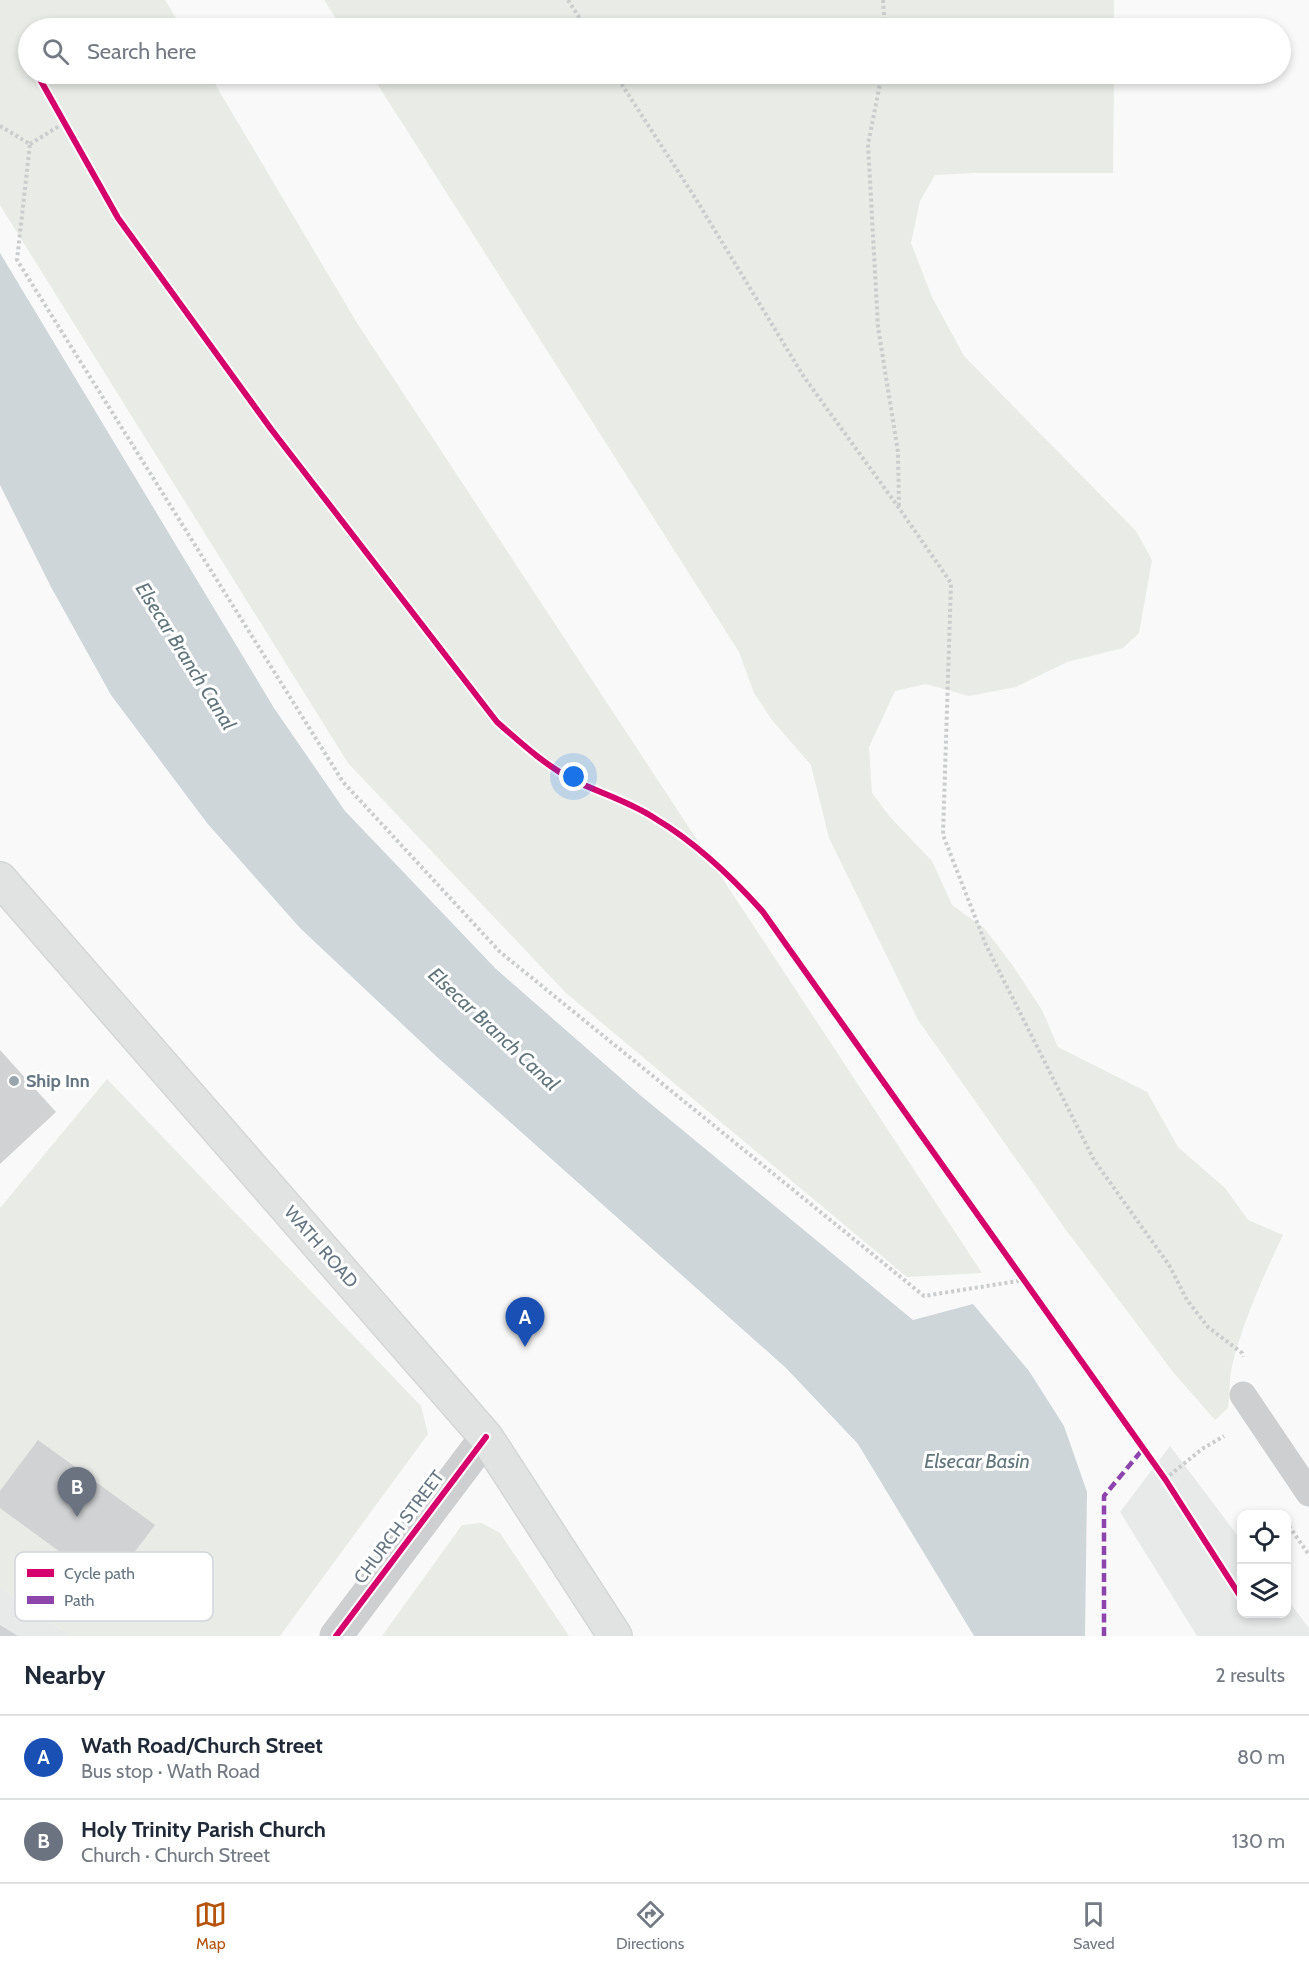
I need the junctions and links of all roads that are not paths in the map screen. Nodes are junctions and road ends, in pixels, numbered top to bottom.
1 (0, 879) edge
2 (1243, 1395) road end
3 (486, 1437) junction
4 (1309, 1493) edge
5 (336, 1636) edge
6 (615, 1636) edge

1 - 3 main road, WATH ROAD
2 - 4 lane
3 - 5 street, CHURCH STREET
3 - 6 main road, WATH ROAD

